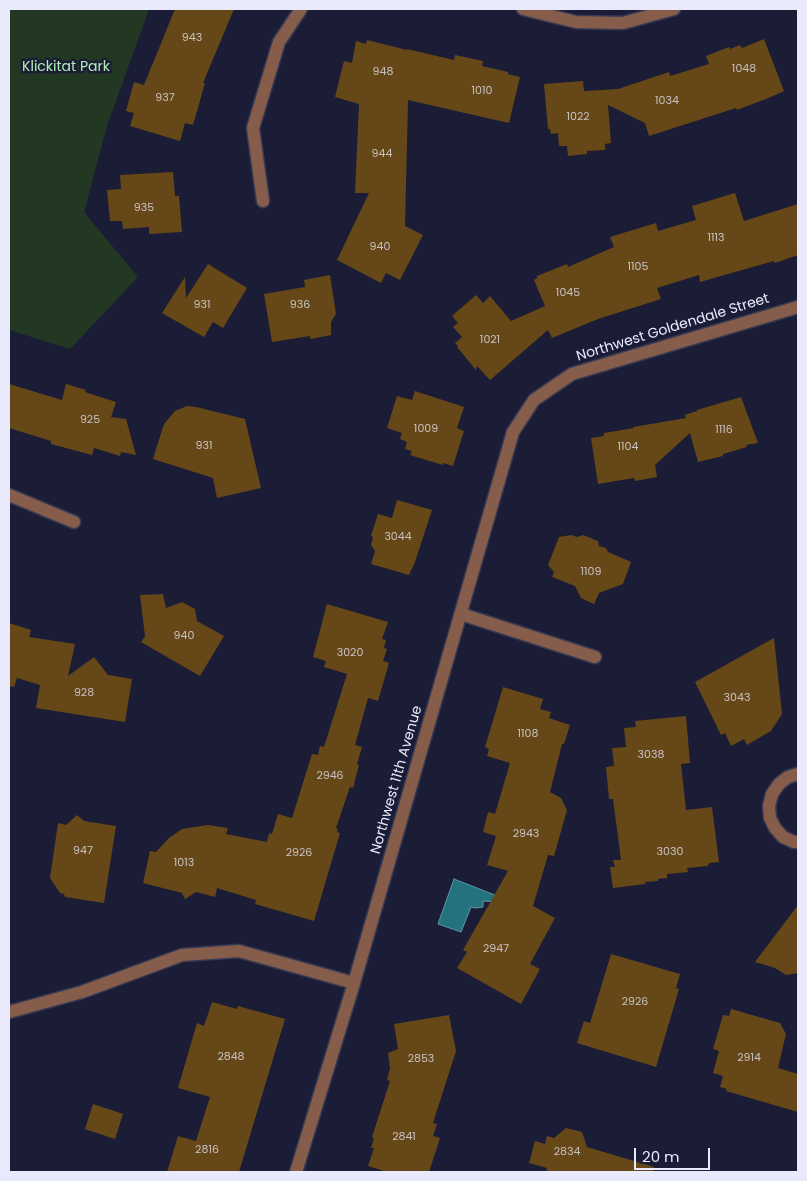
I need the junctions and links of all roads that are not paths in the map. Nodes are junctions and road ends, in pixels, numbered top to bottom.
1 (301, 9) edge
2 (523, 9) edge
3 (674, 9) edge
4 (263, 201) dead end
5 (798, 306) edge
6 (534, 400) joint
7 (9, 495) edge
8 (74, 522) dead end
9 (461, 614) junction
10 (595, 657) dead end
11 (798, 774) edge
12 (798, 842) edge
13 (354, 983) junction
14 (9, 1012) edge
15 (296, 1172) edge

1 - 4 street
2 - 3 street
5 - 6 street, Northwest Goldendale Street
6 - 9 street, Northwest 11th Avenue
7 - 8 street
9 - 10 street
9 - 13 street, Northwest 11th Avenue
11 - 12 street
13 - 14 street
13 - 15 street, Northwest 11th Avenue

